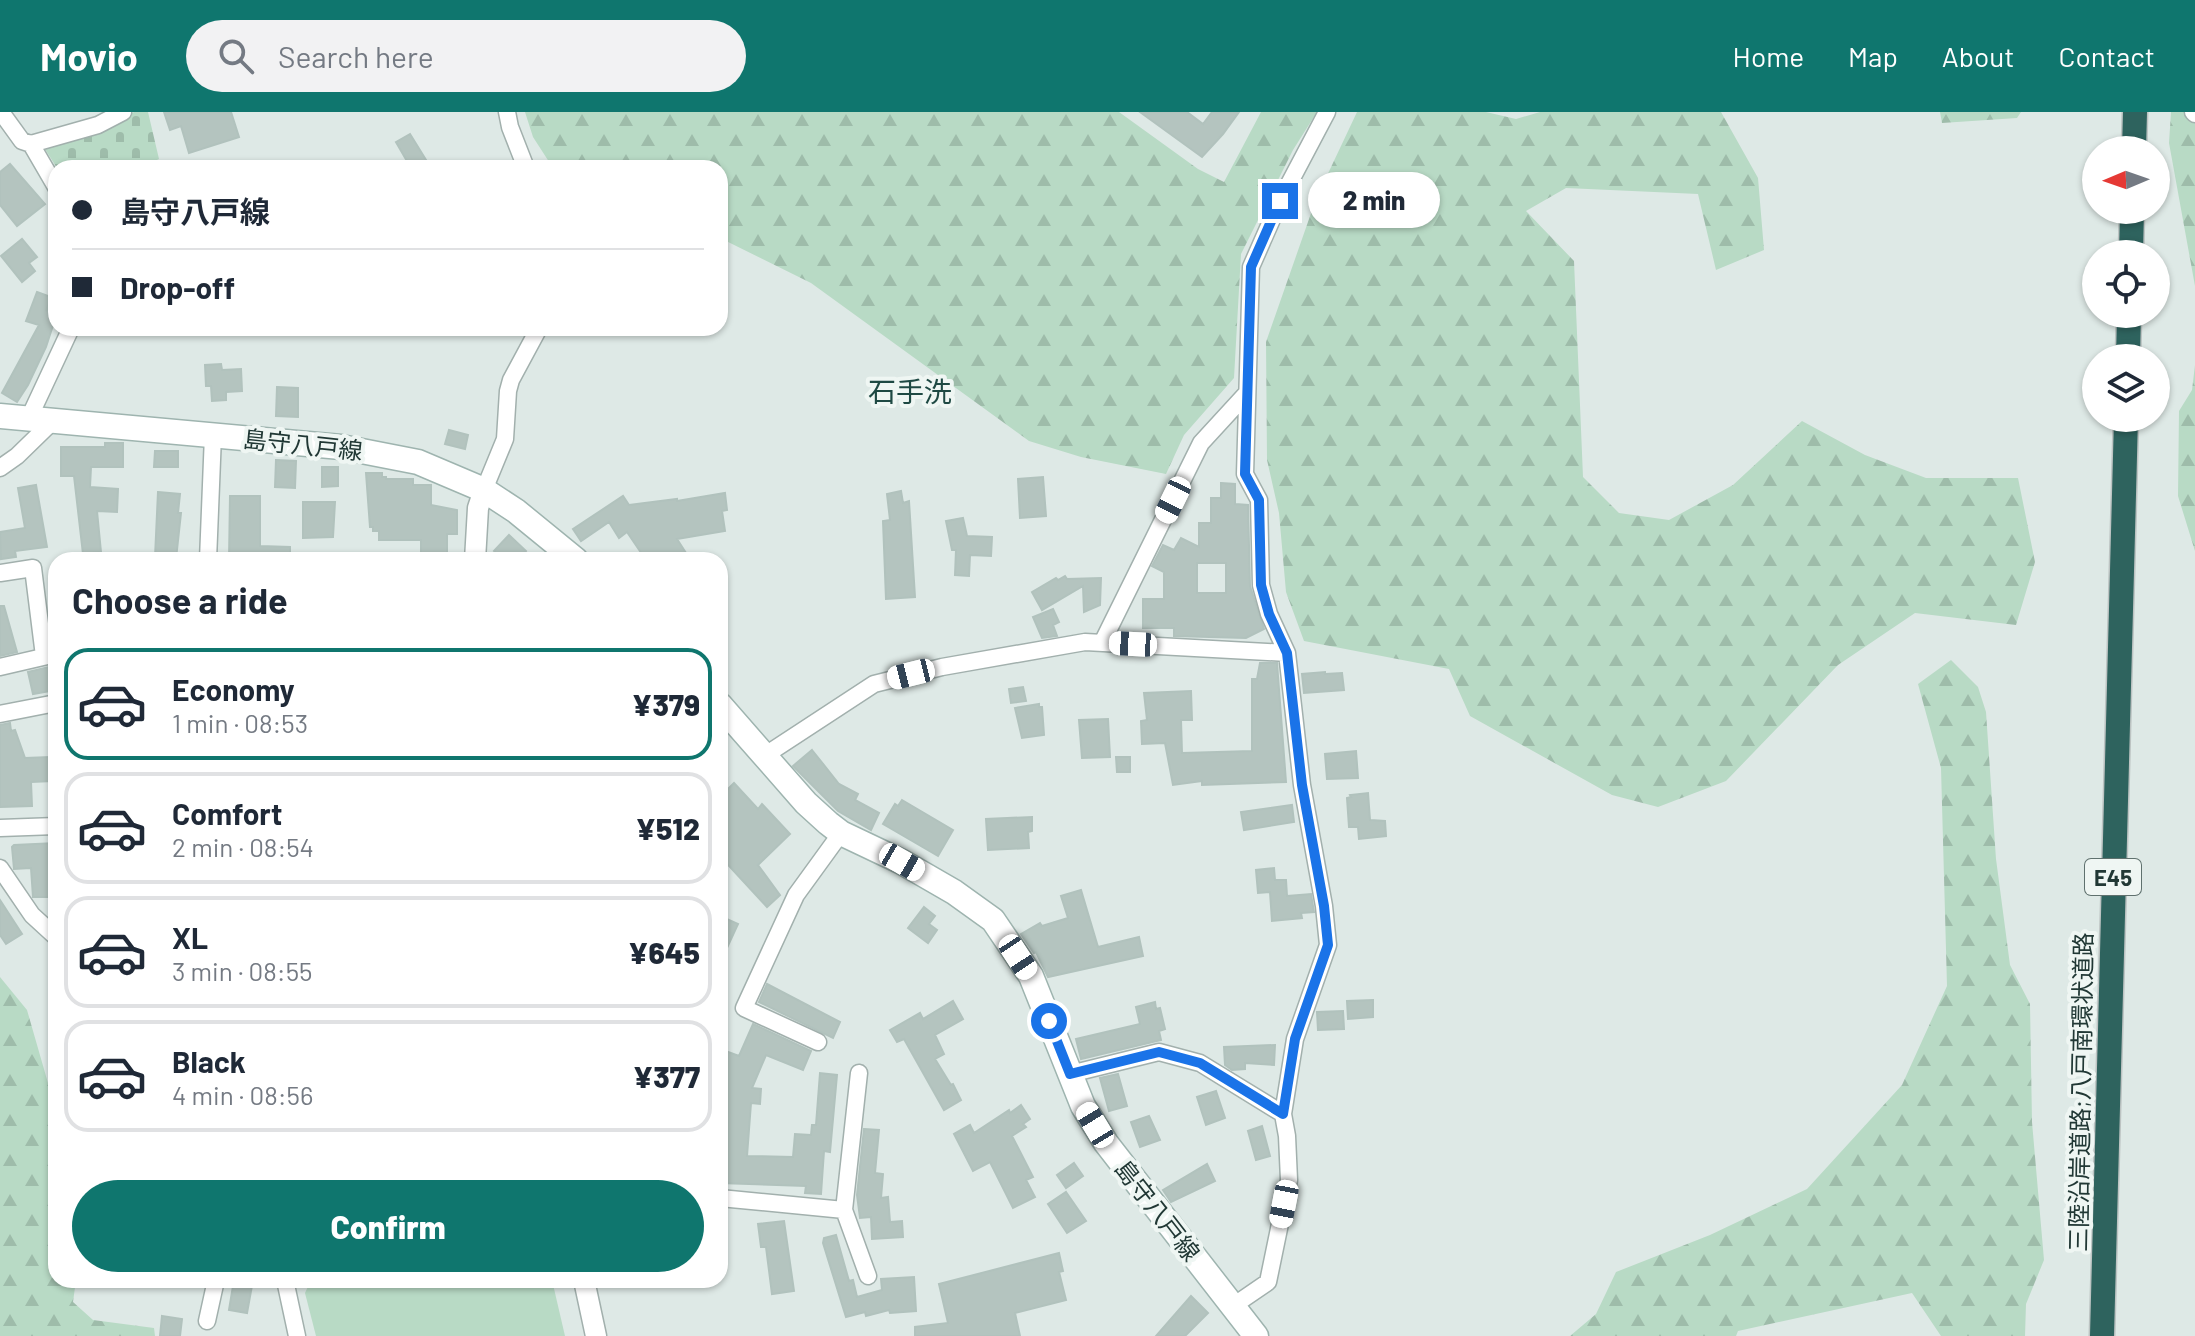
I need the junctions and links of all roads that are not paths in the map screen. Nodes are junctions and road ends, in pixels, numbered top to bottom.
1 (1, 112) edge
2 (123, 112) edge
3 (507, 112) edge
4 (1327, 112) edge
5 (2135, 112) edge
6 (2134, 136) edge
7 (31, 144) junction
8 (523, 160) edge
9 (48, 173) edge
10 (67, 336) edge
11 (535, 336) edge
12 (1246, 394) junction
13 (0, 416) edge
14 (29, 418) junction
15 (54, 420) junction
16 (2126, 432) edge
17 (213, 435) junction
18 (0, 468) edge
19 (484, 490) junction
20 (208, 552) edge
21 (475, 552) edge
22 (566, 552) edge
23 (0, 573) edge
24 (1102, 643) junction
25 (48, 645) edge
26 (1287, 653) junction
27 (48, 655) edge
28 (0, 667) edge
29 (48, 705) edge
30 (0, 714) edge
31 (728, 714) edge
32 (764, 756) junction
33 (48, 826) edge
34 (0, 828) edge
35 (841, 833) junction
36 (0, 868) edge
37 (48, 930) edge
38 (818, 1042) dead end
39 (859, 1073) dead end
40 (1070, 1074) junction
41 (1283, 1114) junction
42 (728, 1199) edge
43 (844, 1210) junction
44 (868, 1276) dead end
45 (214, 1288) edge
46 (287, 1288) edge
47 (586, 1288) edge
48 (1233, 1306) junction
49 (207, 1321) dead end
50 (297, 1336) edge
51 (596, 1336) edge
52 (1256, 1336) edge
53 (2102, 1336) edge

1 - 7 street
2 - 7 street
3 - 8 street
4 - 12 street
5 - 6 highway
7 - 9 street
10 - 14 street
11 - 19 street
12 - 24 street
12 - 26 street
13 - 14 main road, 島守八戸線
14 - 15 main road, 島守八戸線
15 - 17 main road, 島守八戸線
15 - 18 street
16 - 53 highway, 三陸沿岸道路;八戸南環状道路 / E45
17 - 19 main road, 島守八戸線
17 - 20 street
19 - 21 street
19 - 22 main road, 島守八戸線
23 - 25 street
24 - 26 street
24 - 32 street
26 - 41 street
27 - 28 street
29 - 30 street
31 - 32 main road, 島守八戸線
32 - 35 main road, 島守八戸線
33 - 34 street
35 - 38 street
35 - 40 main road, 島守八戸線
36 - 37 street
39 - 43 street
40 - 41 street
40 - 48 main road, 島守八戸線
41 - 48 street
42 - 43 street
43 - 44 street
45 - 49 street
46 - 50 street
47 - 51 street
48 - 52 main road, 島守八戸線

